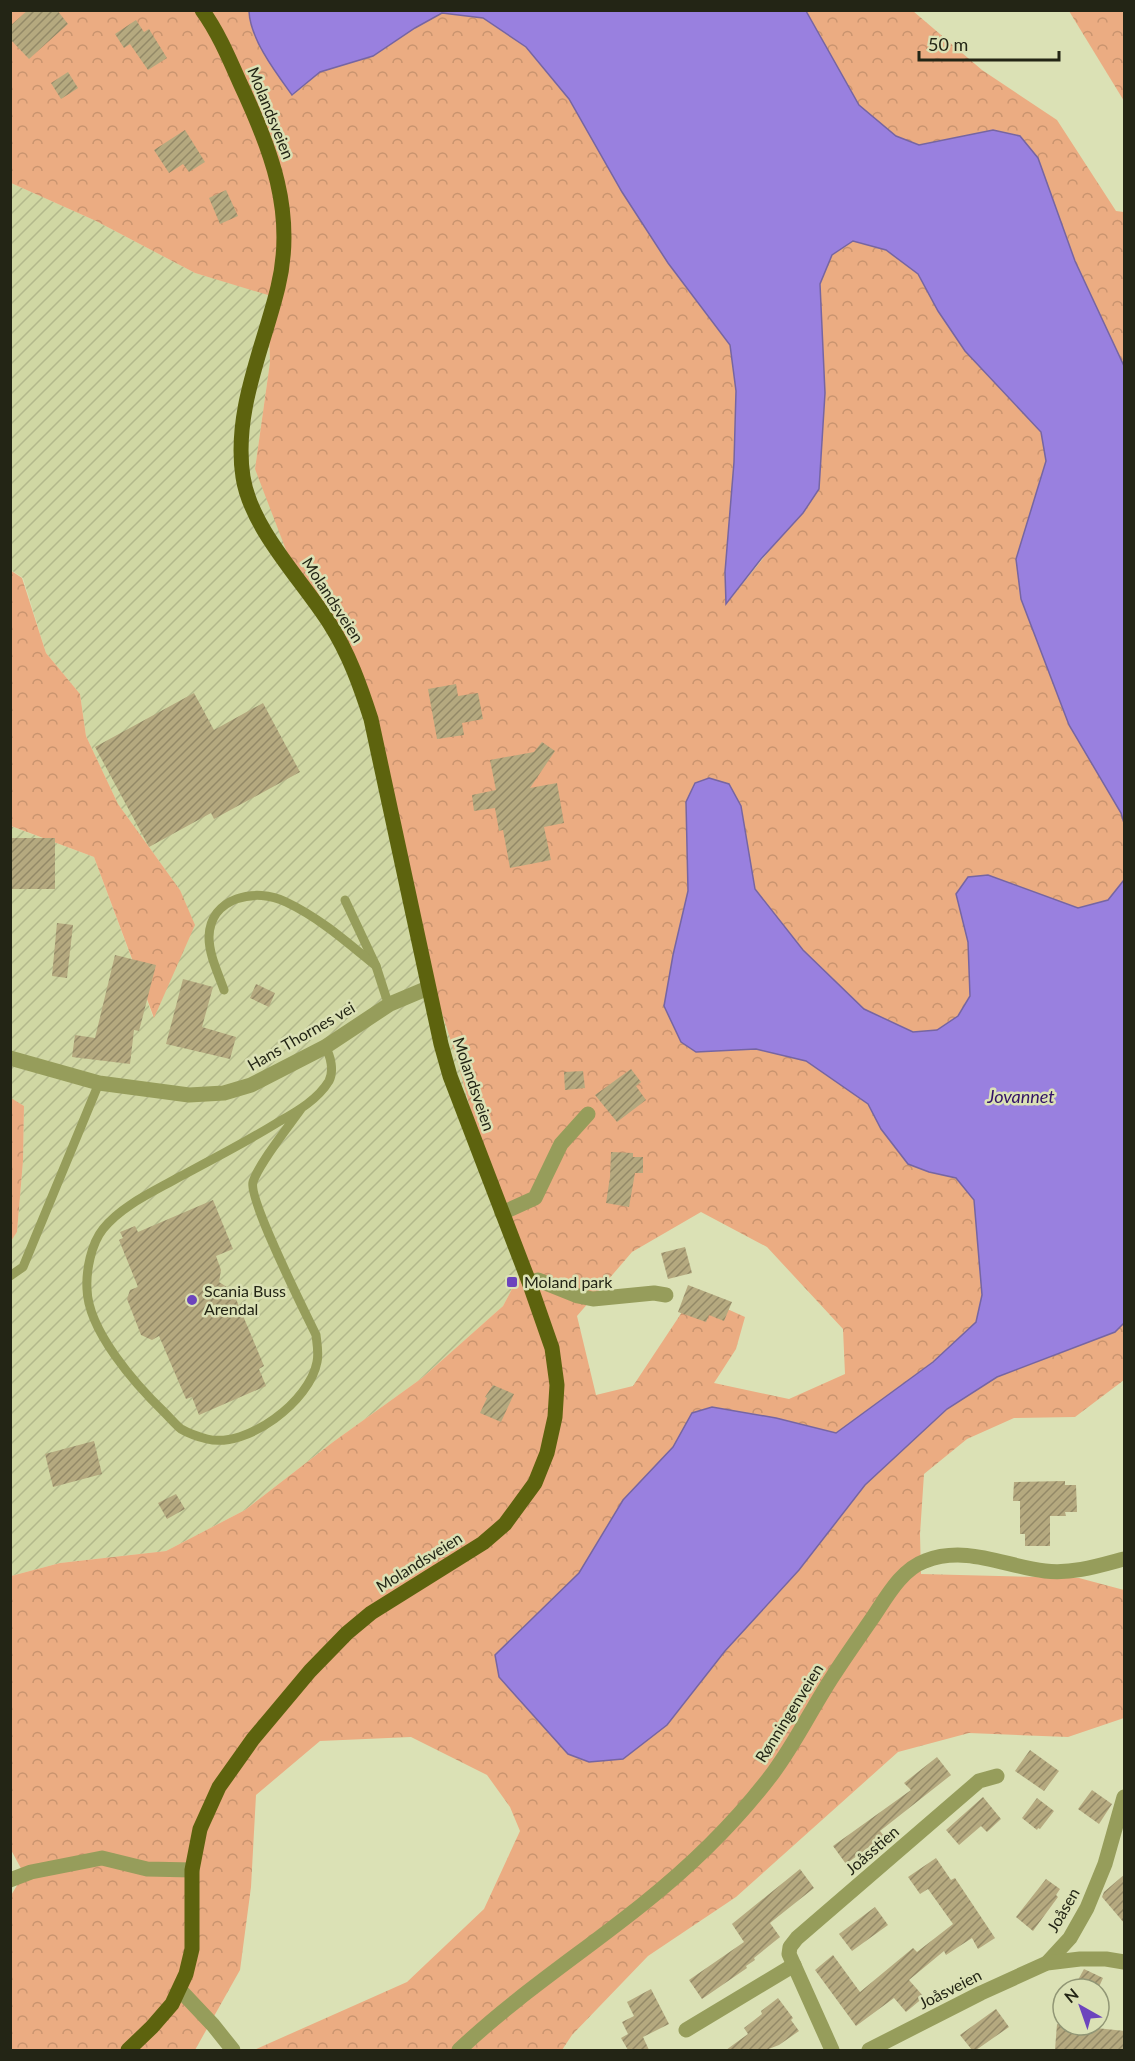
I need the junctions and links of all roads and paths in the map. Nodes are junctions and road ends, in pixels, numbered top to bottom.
1 (202, 10) edge
2 (345, 900) dead end
3 (376, 966) junction
4 (428, 988) junction
5 (224, 990) dead end
6 (390, 1004) junction
7 (325, 1047) junction
8 (10, 1058) edge
9 (99, 1083) junction
10 (301, 1109) junction
11 (588, 1114) dead end
12 (502, 1213) junction
13 (10, 1276) edge
14 (529, 1282) junction
15 (666, 1295) dead end
16 (1125, 1559) edge
17 (997, 1776) dead end
18 (1125, 1797) edge
19 (192, 1870) junction
20 (10, 1880) edge
21 (1125, 1962) edge
22 (1047, 1963) junction
23 (794, 1965) junction
24 (180, 1990) junction
25 (686, 2030) dead end
26 (128, 2050) edge
27 (233, 2050) edge
28 (459, 2050) edge
29 (832, 2050) edge
30 (869, 2050) edge

1 - 4 main road, Molandsveien
2 - 3 lane
3 - 5 lane
3 - 6 lane
4 - 6 street, Hans Thornes vei
4 - 12 main road, Molandsveien
6 - 7 street, Hans Thornes vei
7 - 9 street, Hans Thornes vei
7 - 10 lane
8 - 9 street, Hans Thornes vei
9 - 13 lane
10 - 10 lane
11 - 12 street
12 - 14 main road, Molandsveien
14 - 15 street
14 - 19 main road, Molandsveien
16 - 28 street, Rønningenveien
17 - 23 street, Joåsstien
18 - 22 street, Joåsen
19 - 20 street
19 - 24 main road, Molandsveien
21 - 22 street
22 - 30 street, Joåsveien
23 - 25 street
23 - 29 street, Joåsstien
24 - 26 main road, Molandsveien
24 - 27 street

